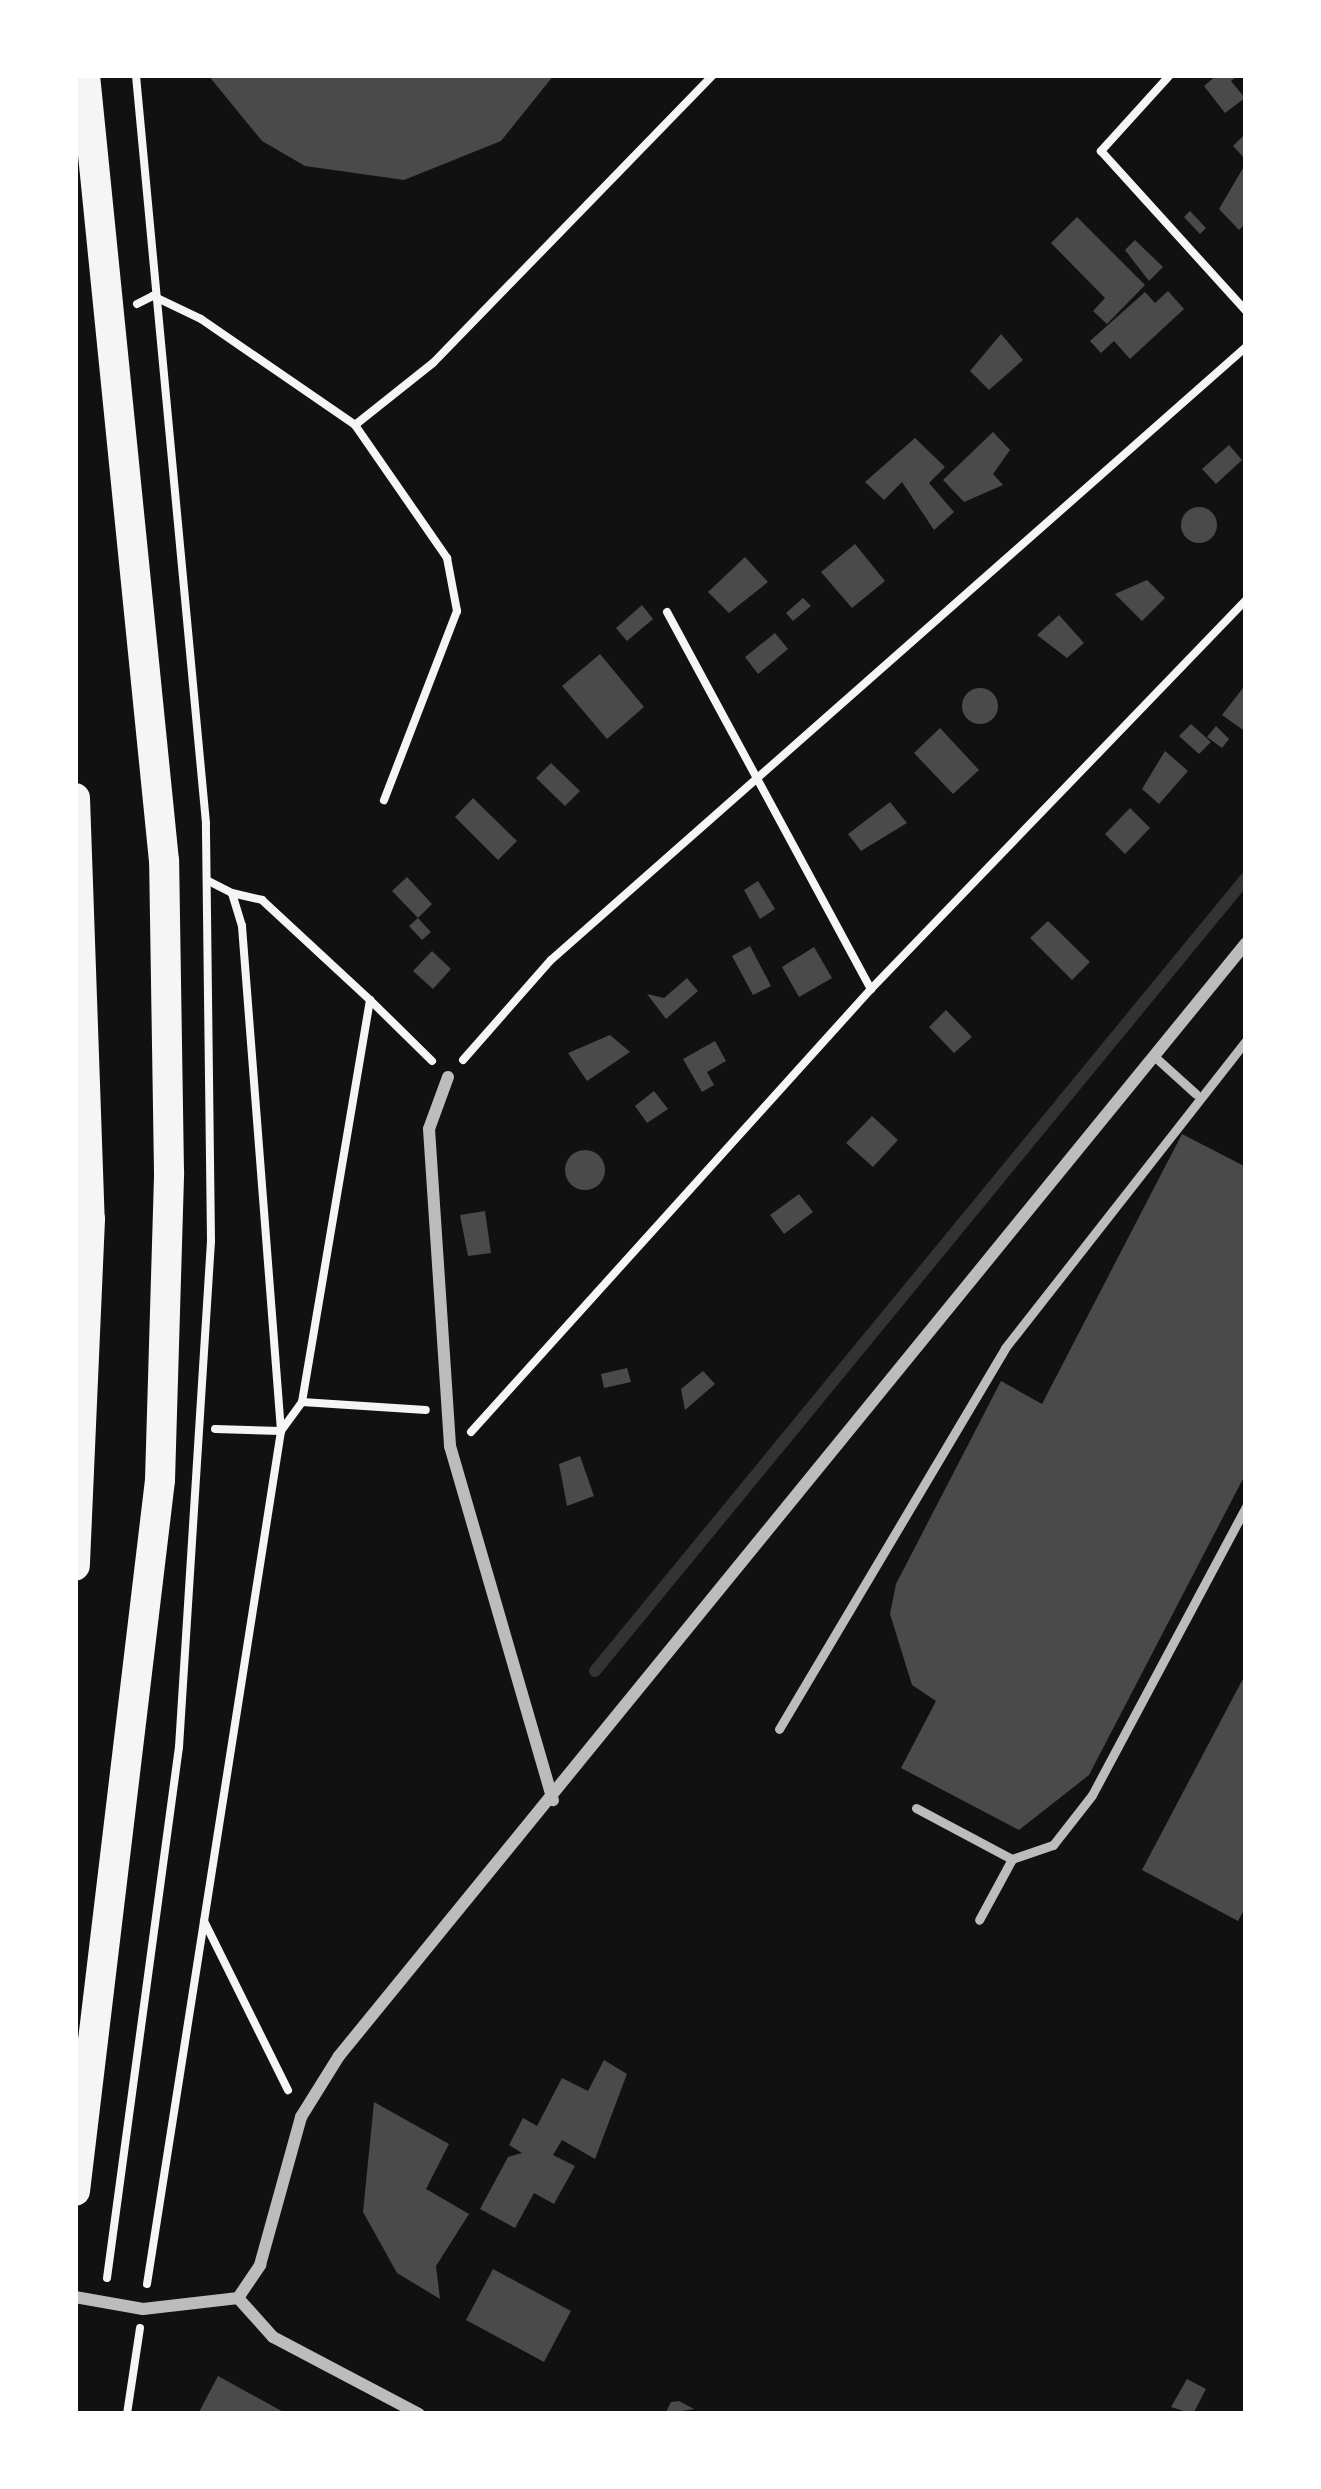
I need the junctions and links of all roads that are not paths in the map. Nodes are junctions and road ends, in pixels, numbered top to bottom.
1 (85, 75) edge
2 (75, 798) edge
3 (1246, 944) edge
4 (1246, 1040) edge
5 (1155, 1058) junction
6 (448, 1077) road end
7 (1196, 1094) junction
8 (1246, 1506) edge
9 (75, 1566) edge
10 (779, 1729) dead end
11 (553, 1800) junction
12 (916, 1808) dead end
13 (1012, 1859) junction
14 (979, 1920) dead end
15 (75, 2191) edge
16 (75, 2297) edge
17 (238, 2298) junction
18 (419, 2414) edge

1 - 15 main road
2 - 9 main road
3 - 5 street
4 - 7 lane
5 - 7 lane
5 - 11 street
6 - 11 street
7 - 10 lane
8 - 13 lane
11 - 17 street
12 - 13 lane
13 - 14 lane
16 - 17 street
17 - 18 street

